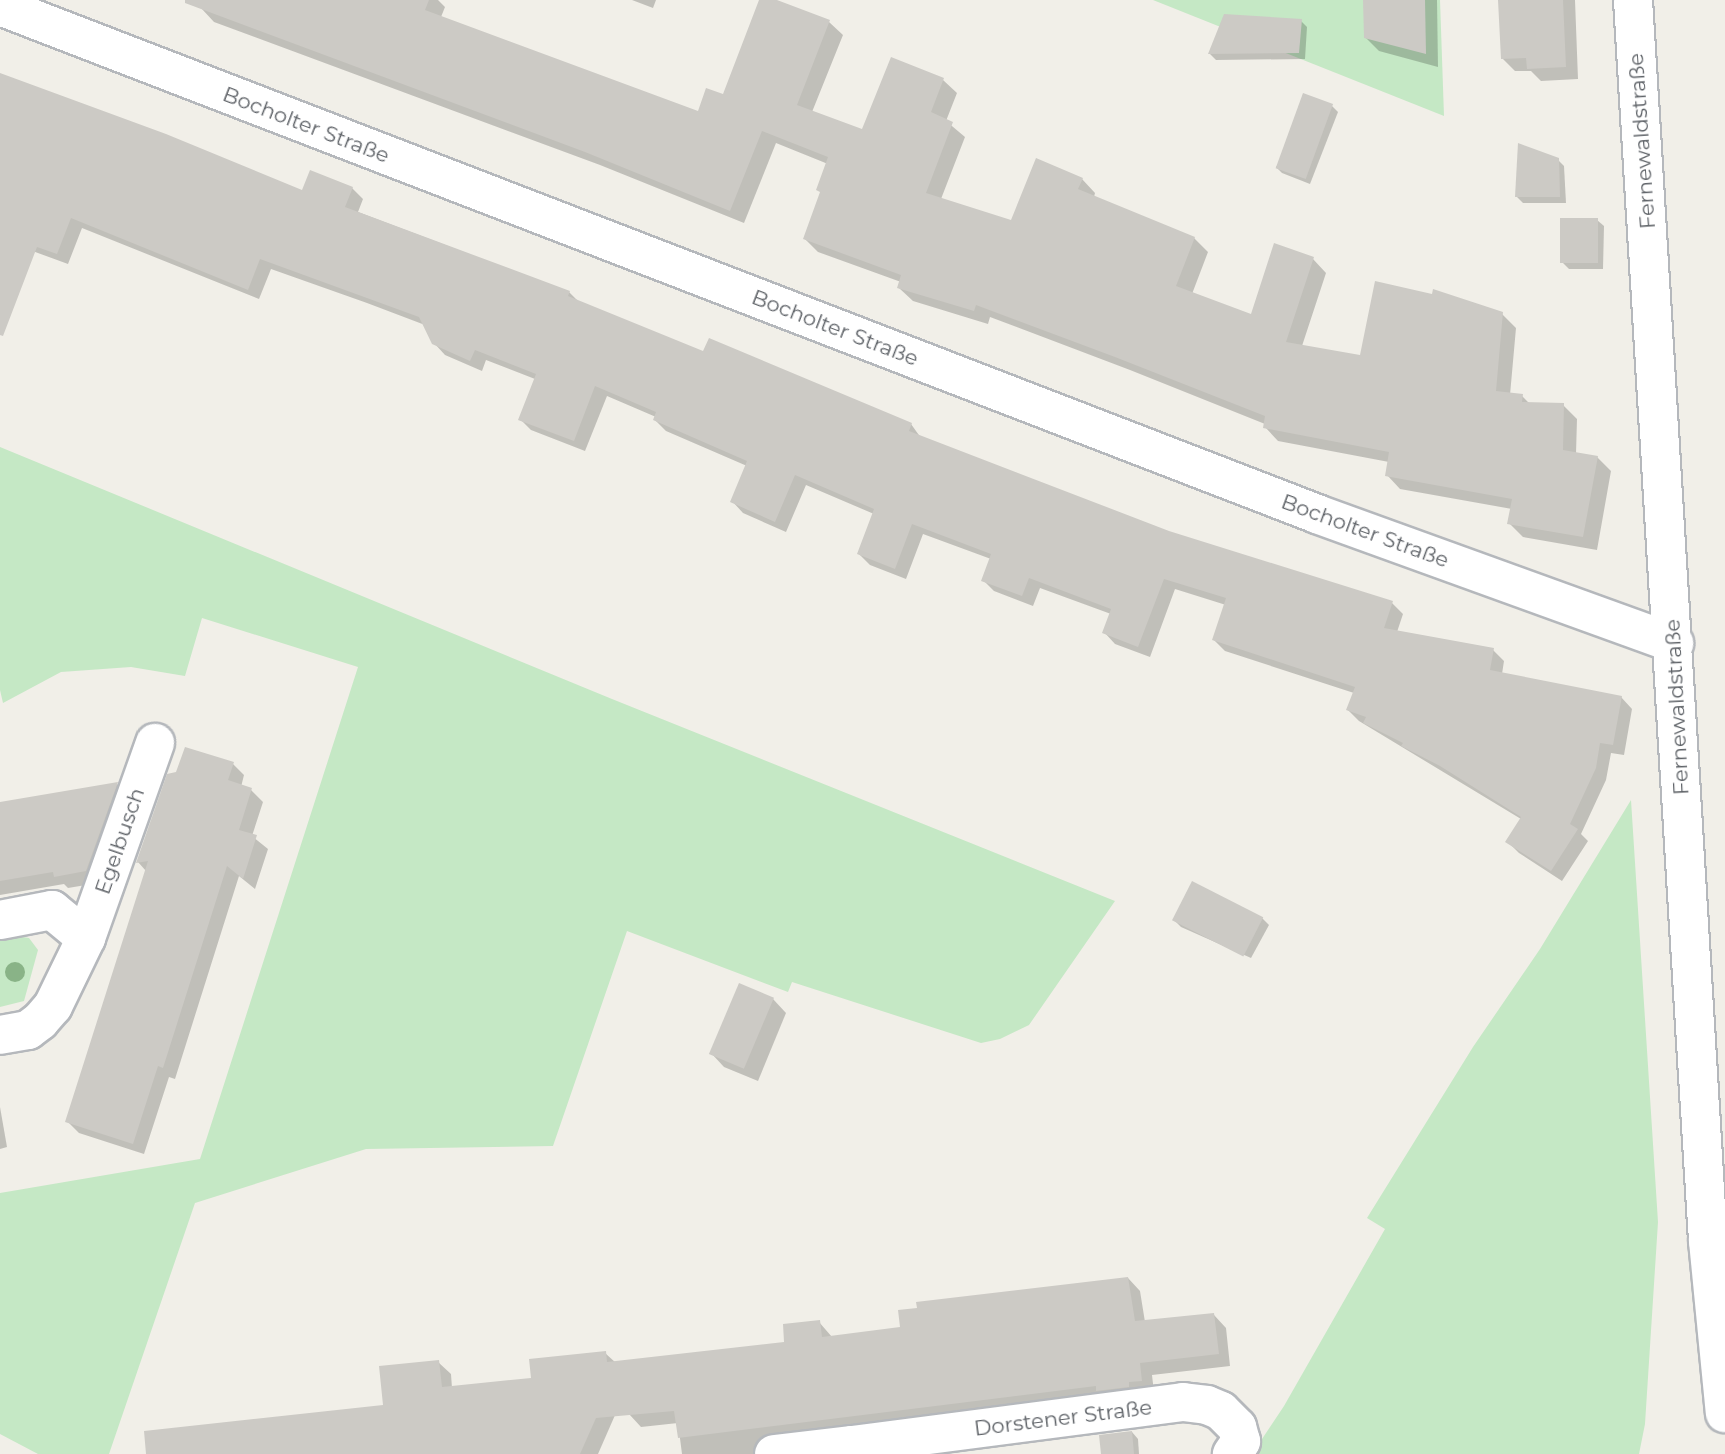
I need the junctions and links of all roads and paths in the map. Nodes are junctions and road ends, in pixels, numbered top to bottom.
1 (1633, 0) edge
2 (0, 6) edge
3 (1674, 643) junction
4 (155, 743) dead end
5 (0, 920) edge
6 (86, 938) junction
7 (0, 1035) edge
8 (1725, 1413) edge
9 (852, 1450) edge
10 (774, 1454) edge
11 (1231, 1454) edge

1 - 3 street, Fernewaldstraße
2 - 3 street, Bocholter Straße
3 - 8 street, Fernewaldstraße
4 - 6 street, Egelbusch
5 - 6 street
6 - 7 street, Egelbusch
9 - 10 street, Dorstener Straße
9 - 11 street, Dorstener Straße

